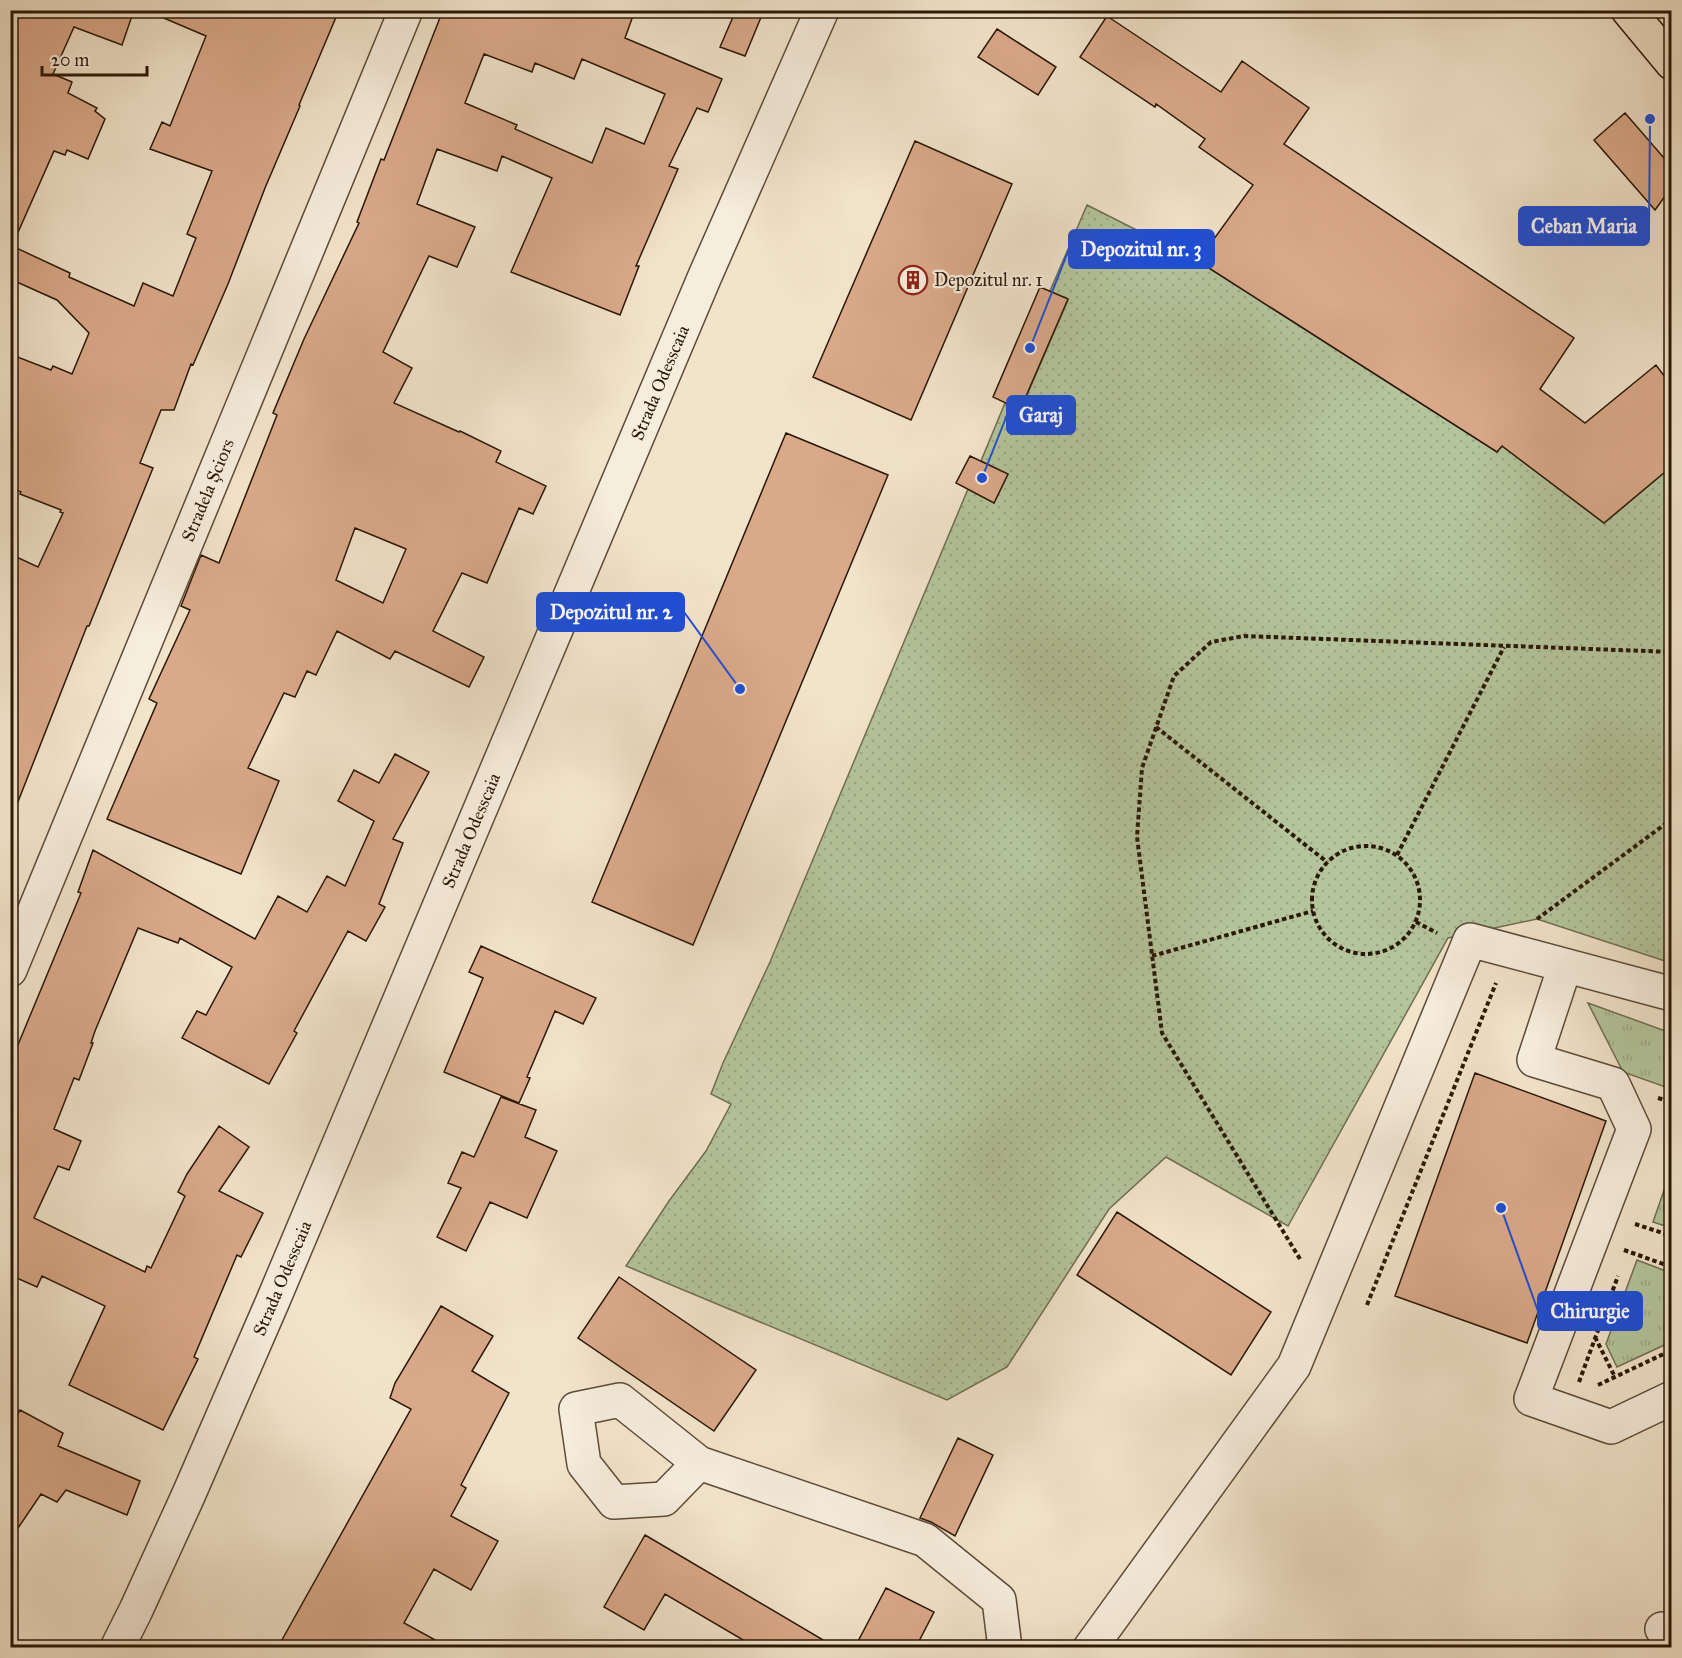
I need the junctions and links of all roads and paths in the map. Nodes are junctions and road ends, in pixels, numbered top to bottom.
1 (406, 10) edge
2 (822, 10) edge
3 (1628, 10) edge
4 (1671, 63) edge
5 (1504, 647) junction
6 (1671, 652) edge
7 (1156, 727) junction
8 (1671, 819) edge
9 (1397, 855) junction
10 (1327, 862) junction
11 (1313, 911) junction
12 (1537, 919) dead end
13 (1416, 922) junction
14 (1438, 933) dead end
15 (1152, 956) junction
16 (1565, 966) junction
17 (10, 970) edge
18 (1498, 978) dead end
19 (1671, 994) edge
20 (1592, 1238) junction
21 (1301, 1260) dead end
22 (1671, 1267) edge
23 (1367, 1305) dead end
24 (1595, 1337) dead end
25 (1671, 1350) edge
26 (1615, 1377) junction
27 (1594, 1387) dead end
28 (1671, 1398) edge
29 (699, 1463) dead end
30 (117, 1647) edge
31 (1005, 1647) edge
32 (1090, 1647) edge

1 - 17 street, Stradela Șciors
2 - 30 street, Strada Odesscaia
3 - 4 main road
5 - 6 path
5 - 7 path
5 - 9 path
7 - 10 path
7 - 15 path
8 - 12 path
9 - 10 path
9 - 13 path
10 - 11 path
11 - 13 path
11 - 15 path
13 - 14 path
15 - 21 path
16 - 19 street
16 - 20 street
16 - 32 street
18 - 23 path
20 - 22 path
20 - 28 street
24 - 26 path
25 - 26 path
26 - 27 path
29 - 31 street

